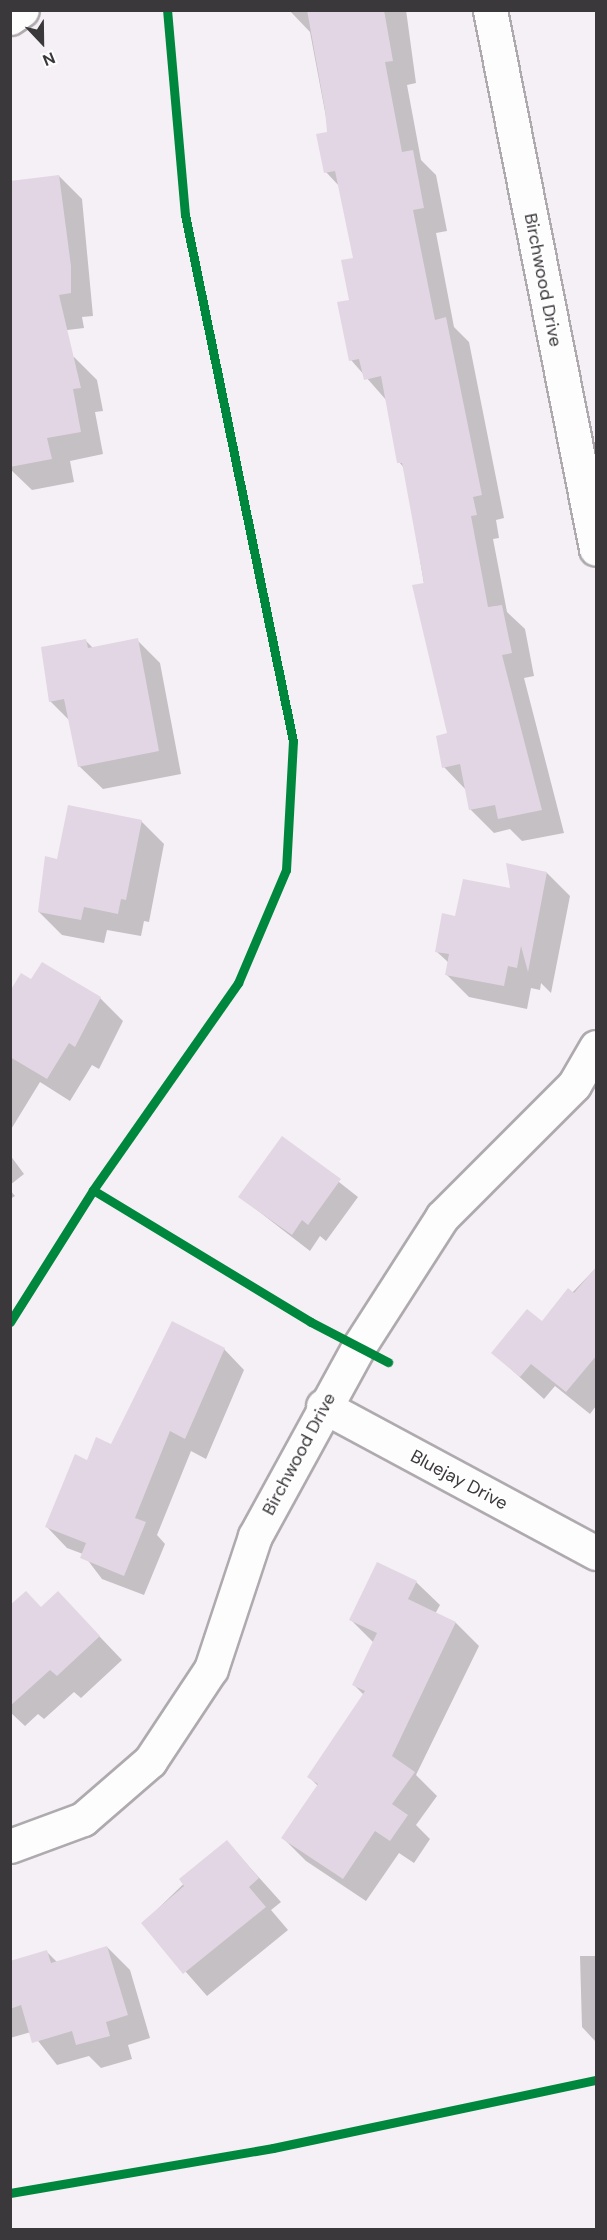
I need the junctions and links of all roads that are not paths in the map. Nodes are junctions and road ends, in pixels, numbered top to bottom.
1 (22, 10) edge
2 (490, 10) edge
3 (10, 18) edge
4 (597, 549) edge
5 (597, 1047) edge
6 (323, 1406) junction
7 (597, 1553) edge
8 (10, 1846) edge

1 - 3 street
2 - 4 street, Birchwood Drive
5 - 6 street, Birchwood Drive
6 - 7 street, Bluejay Drive
6 - 8 street, Birchwood Drive

